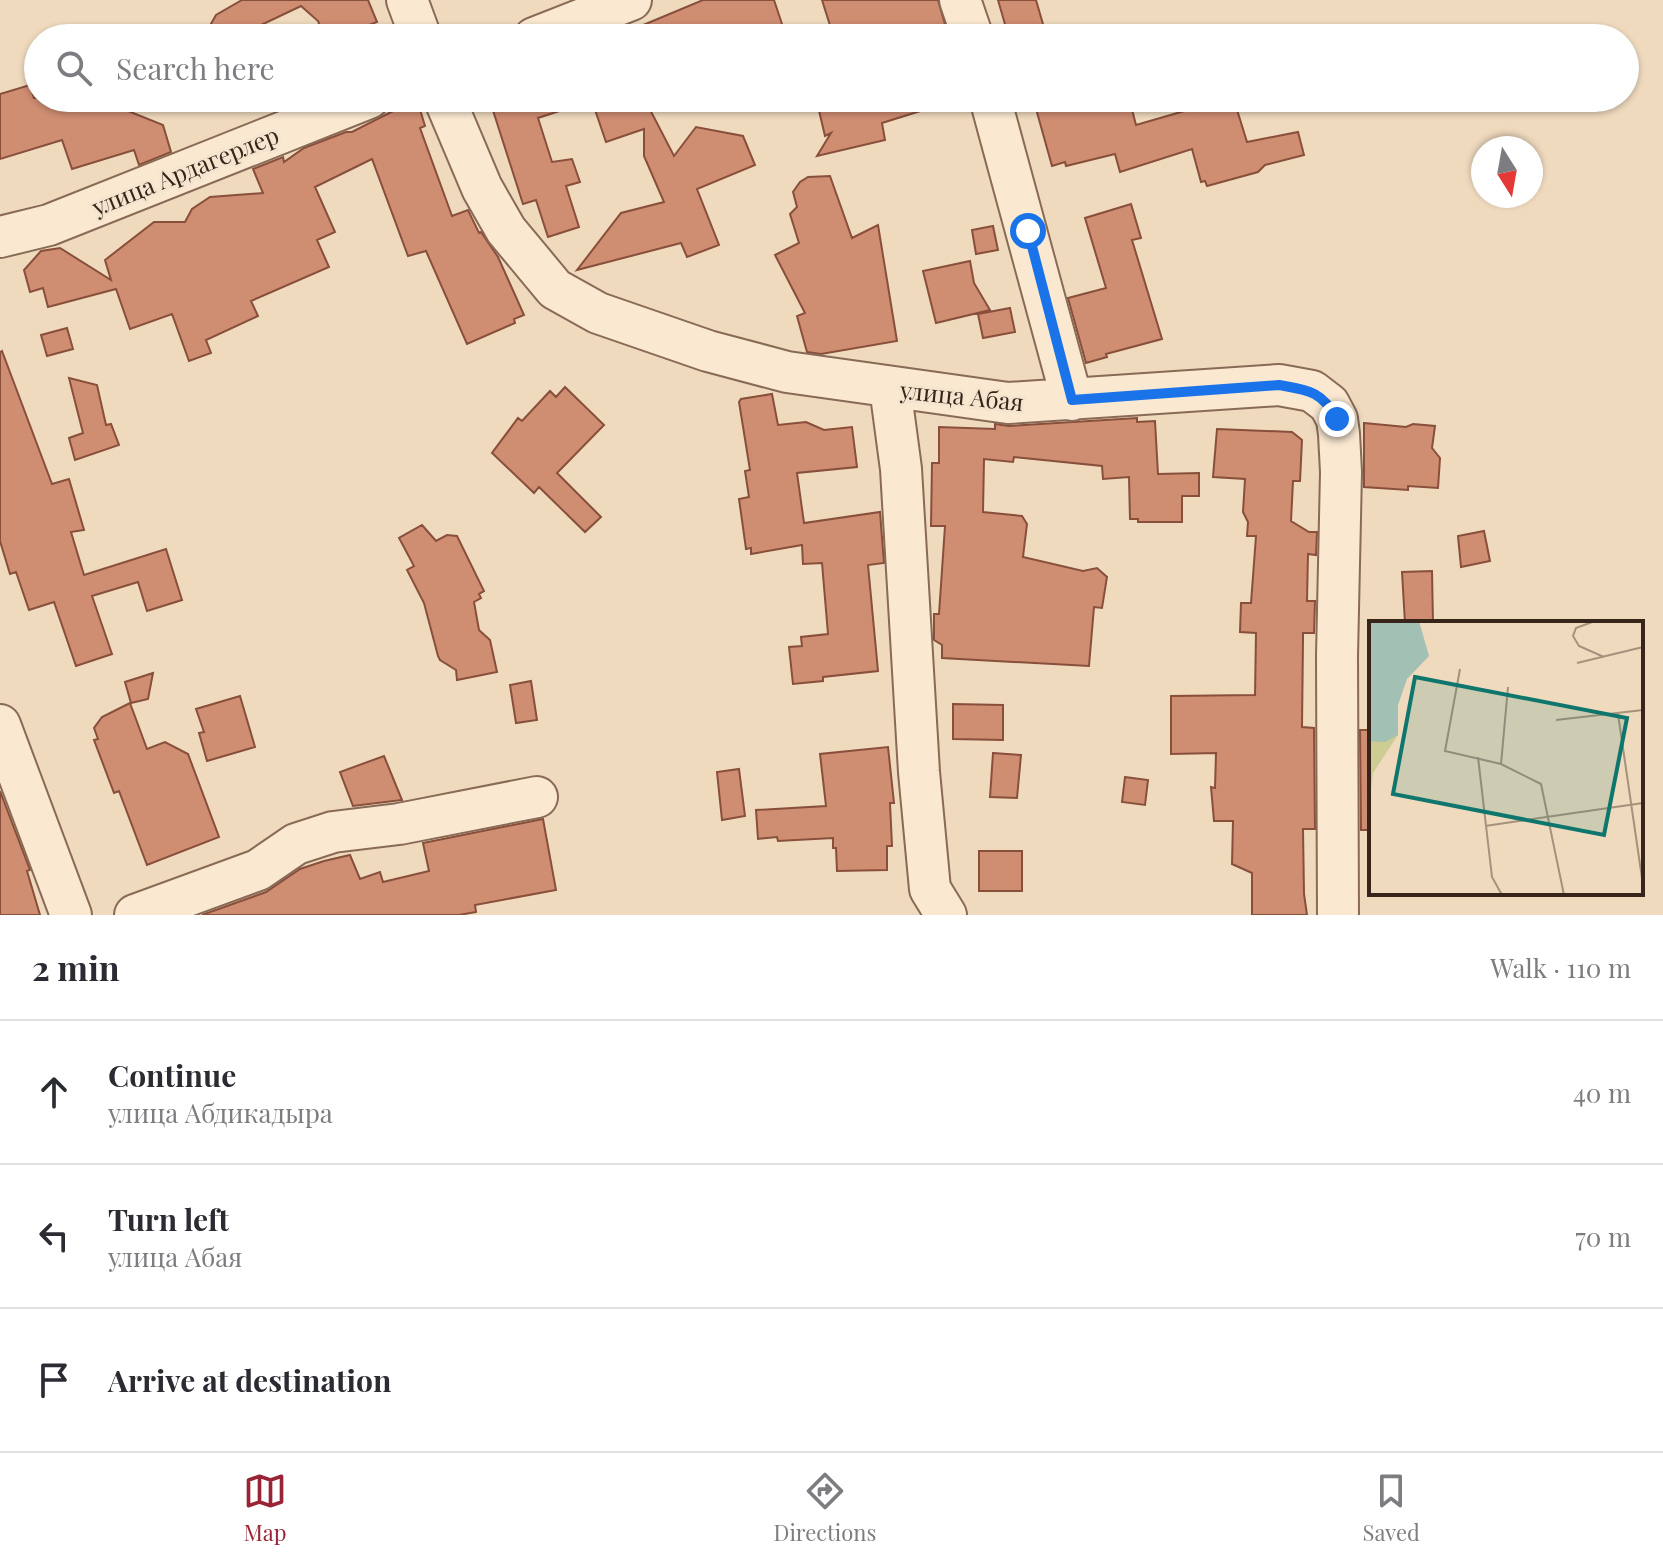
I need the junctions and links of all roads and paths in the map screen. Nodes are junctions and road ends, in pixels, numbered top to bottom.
1 (407, 0) edge
2 (631, 0) edge
3 (960, 0) edge
4 (416, 24) edge
5 (570, 24) edge
6 (968, 24) edge
7 (334, 112) edge
8 (450, 112) edge
9 (994, 112) edge
10 (0, 237) edge
11 (890, 387) junction
12 (1072, 400) junction
13 (0, 725) edge
14 (537, 797) dead end
15 (71, 915) edge
16 (135, 915) edge
17 (946, 915) edge
18 (1338, 915) edge

1 - 4 street
2 - 5 street
3 - 6 street
7 - 10 street, улица Ардагерлер
8 - 11 street, улица Абая
9 - 12 street
11 - 12 street, улица Абая
11 - 17 street
12 - 18 street, улица Абая
13 - 15 street
14 - 16 street

